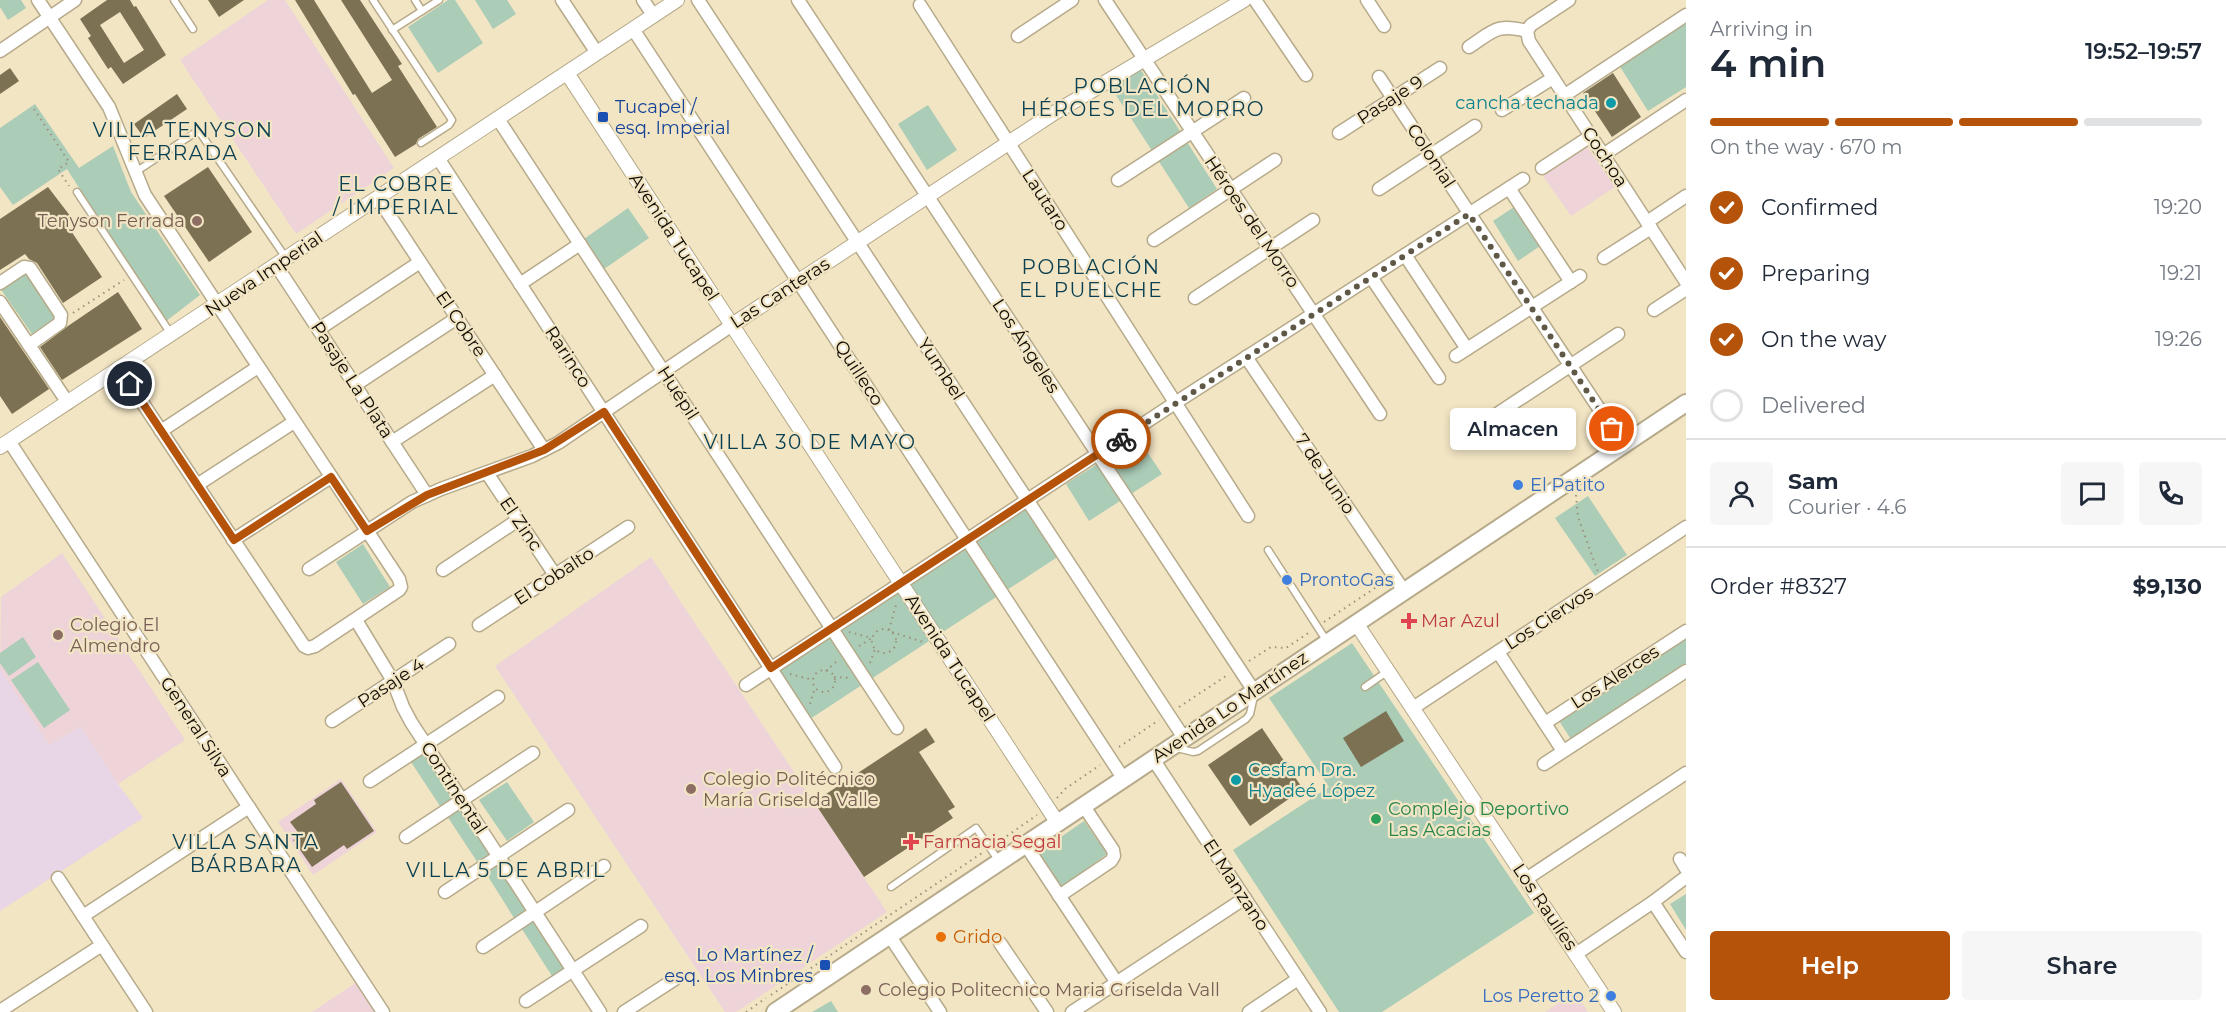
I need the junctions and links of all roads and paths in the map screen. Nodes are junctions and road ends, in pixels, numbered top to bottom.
1 (38, 0) edge
2 (75, 0) edge
3 (174, 0) edge
4 (373, 0) edge
5 (415, 0) edge
6 (439, 0) edge
7 (562, 0) edge
8 (643, 0) edge
9 (677, 0) edge
10 (698, 0) edge
11 (798, 0) edge
12 (1072, 0) edge
13 (1105, 0) edge
14 (1244, 0) edge
15 (1255, 0) edge
16 (1367, 0) edge
17 (1569, 0) edge
18 (920, 5) dead end
19 (422, 11) junction
20 (653, 15) junction
21 (1686, 15) edge
22 (49, 17) junction
23 (1384, 26) dead end
24 (193, 29) dead end
25 (633, 29) junction
26 (392, 30) junction
27 (1527, 32) junction
28 (1018, 36) dead end
29 (1469, 47) dead end
30 (0, 51) edge
31 (597, 53) junction
32 (1145, 60) junction
33 (1440, 68) dead end
34 (567, 73) junction
35 (1306, 75) dead end
36 (1378, 77) dead end
37 (1553, 78) junction
38 (1564, 95) junction
39 (1244, 98) dead end
40 (1393, 98) junction
41 (1686, 100) edge
42 (1502, 110) dead end
43 (498, 118) junction
44 (1476, 126) dead end
45 (1192, 132) junction
46 (1339, 133) dead end
47 (1591, 136) junction
48 (421, 143) dead end
49 (1008, 143) junction
50 (1430, 155) junction
51 (1604, 155) junction
52 (438, 158) junction
53 (1275, 160) dead end
54 (1542, 168) dead end
55 (134, 173) junction
56 (1523, 179) dead end
57 (1118, 180) dead end
58 (1509, 188) junction
59 (1230, 189) junction
60 (1379, 189) dead end
61 (77, 192) dead end
62 (928, 196) junction
63 (1686, 196) edge
64 (378, 198) junction
65 (1469, 214) junction
66 (1313, 220) dead end
67 (1649, 225) junction
68 (1154, 240) dead end
69 (857, 242) junction
70 (580, 244) junction
71 (1270, 249) junction
72 (1405, 255) junction
73 (1604, 258) dead end
74 (281, 262) junction
75 (420, 262) junction
76 (1374, 275) junction
77 (129, 276) dead end
78 (799, 281) junction
79 (1686, 282) edge
80 (0, 283) edge
81 (520, 284) junction
82 (1686, 289) edge
83 (1195, 298) dead end
84 (0, 302) edge
85 (217, 304) junction
86 (1531, 307) junction
87 (1654, 310) dead end
88 (1313, 314) junction
89 (457, 318) junction
90 (60, 319) junction
91 (732, 325) junction
92 (319, 329) junction
93 (1618, 334) dead end
94 (172, 335) junction
95 (29, 345) junction
96 (1246, 357) junction
97 (1570, 365) junction
98 (258, 368) junction
99 (120, 369) junction
100 (664, 372) junction
101 (495, 375) junction
102 (1439, 378) dead end
103 (355, 385) junction
104 (68, 403) junction
105 (1175, 403) junction
106 (1686, 403) edge
107 (604, 412) junction
108 (1380, 414) dead end
109 (1488, 420) dead end
110 (294, 422) junction
111 (161, 430) junction
112 (392, 442) junction
113 (5, 444) edge
114 (1623, 446) junction
115 (544, 450) junction
116 (1097, 454) junction
117 (487, 473) junction
118 (1579, 474) junction
119 (331, 477) junction
120 (197, 485) junction
121 (427, 495) junction
122 (1027, 500) junction
123 (1248, 516) dead end
124 (518, 520) junction
125 (628, 527) dead end
126 (1686, 527) edge
127 (367, 531) junction
128 (968, 539) junction
129 (234, 540) junction
130 (1268, 550) dead end
131 (309, 569) dead end
132 (443, 570) dead end
133 (555, 575) junction
134 (1394, 576) junction
135 (1605, 581) junction
136 (901, 584) junction
137 (1404, 591) junction
138 (356, 620) junction
139 (1356, 623) junction
140 (479, 625) dead end
141 (1317, 627) junction
142 (832, 628) junction
143 (891, 631) junction
144 (1686, 631) edge
145 (872, 638) junction
146 (938, 640) junction
147 (1328, 642) junction
148 (449, 644) dead end
149 (1498, 652) junction
150 (771, 668) junction
151 (1239, 668) junction
152 (1388, 671) junction
153 (1686, 671) edge
154 (813, 680) junction
155 (393, 681) junction
156 (746, 685) dead end
157 (1365, 687) dead end
158 (1254, 691) junction
159 (498, 697) dead end
160 (1413, 708) junction
161 (1168, 714) junction
162 (332, 721) dead end
163 (1545, 723) junction
164 (897, 728) dead end
165 (1177, 742) junction
166 (425, 744) junction
167 (1563, 751) junction
168 (533, 753) dead end
169 (1110, 758) junction
170 (1153, 759) junction
171 (1544, 764) dead end
172 (836, 766) dead end
173 (1686, 773) edge
174 (1123, 778) junction
175 (370, 782) dead end
176 (461, 799) junction
177 (1083, 805) junction
178 (249, 807) junction
179 (1048, 808) junction
180 (568, 810) dead end
181 (1057, 822) junction
182 (406, 837) dead end
183 (1025, 844) junction
184 (994, 855) junction
185 (498, 856) junction
186 (604, 866) dead end
187 (1686, 877) edge
188 (58, 878) dead end
189 (1526, 879) junction
190 (891, 887) dead end
191 (445, 892) dead end
192 (1059, 896) junction
193 (1245, 898) junction
194 (1653, 902) junction
195 (535, 912) junction
196 (83, 916) junction
197 (641, 926) dead end
198 (889, 935) junction
199 (1000, 943) dead end
200 (102, 945) junction
201 (483, 947) dead end
202 (1686, 952) edge
203 (1576, 954) junction
204 (572, 969) junction
205 (675, 979) dead end
206 (1298, 979) junction
207 (1117, 983) junction
208 (525, 1001) dead end
209 (781, 1010) edge
210 (0, 1011) edge
211 (146, 1012) edge
212 (383, 1012) edge
213 (600, 1012) edge
214 (624, 1012) edge
215 (746, 1012) edge
216 (940, 1012) edge
217 (1047, 1012) edge
218 (1074, 1012) edge
219 (1249, 1012) edge
220 (1320, 1012) edge
221 (1614, 1012) edge

1 - 22 street
2 - 22 street
3 - 24 lane
4 - 26 lane
5 - 19 lane
6 - 19 lane
7 - 31 street
8 - 20 street
9 - 20 street, Nueva Imperial
10 - 69 street, Yumbel
11 - 62 street, Los Ángeles
12 - 28 street
13 - 32 street
14 - 32 street, Las Canteras
15 - 35 street
16 - 23 street
17 - 27 street
18 - 49 street, Lautaro
19 - 26 lane
20 - 25 street, Nueva Imperial
21 - 38 street
22 - 30 street
22 - 55 street
25 - 31 street, Nueva Imperial
25 - 78 street, Quilleco
26 - 48 lane
27 - 29 street
27 - 37 street, Cochoa
31 - 34 street, Nueva Imperial
32 - 45 street, Héroes del Morro
32 - 49 street, Las Canteras
33 - 40 street, Pasaje 9
34 - 43 street, Nueva Imperial
34 - 91 street, Avenida Tucapel
36 - 40 street, Colonial
37 - 38 street, Cochoa
37 - 42 street
38 - 47 street, Cochoa
39 - 45 street
40 - 46 street, Pasaje 9
40 - 50 street, Colonial
41 - 51 street
43 - 52 street, Nueva Imperial
43 - 70 street, Huépil
44 - 50 street
45 - 57 street
45 - 59 street, Héroes del Morro
47 - 51 street, Cochoa
47 - 54 street
49 - 62 street, Las Canteras
49 - 105 street, Lautaro
50 - 60 street
50 - 65 street, Colonial
51 - 67 street, Cochoa
52 - 64 street, Nueva Imperial
52 - 81 street, Rarinco
53 - 59 street
55 - 74 lane
55 - 85 street
56 - 58 street
58 - 65 street
58 - 86 street
59 - 68 street
59 - 71 street, Héroes del Morro
61 - 94 lane
62 - 69 street, Las Canteras
62 - 116 street, Los Ángeles
63 - 67 street
64 - 74 street, Nueva Imperial
64 - 75 street, El Cobre
65 - 72 street
65 - 86 street, Colonial
66 - 71 street
67 - 73 street
67 - 79 street, Cochoa
69 - 78 street, Las Canteras
69 - 122 street, Yumbel
70 - 81 street
70 - 100 street, Huépil
71 - 83 street
71 - 88 street, Héroes del Morro
72 - 76 street
72 - 86 street
74 - 85 street, Nueva Imperial
74 - 92 street, Pasaje La Plata
75 - 89 street, El Cobre
75 - 92 street
76 - 88 street
76 - 102 street
77 - 90 path
78 - 91 street, Las Canteras
78 - 128 street, Quilleco
80 - 90 street
81 - 107 street, Rarinco
82 - 87 street
84 - 95 street
85 - 94 street, Nueva Imperial
85 - 98 street
86 - 97 street, Colonial
88 - 96 street
88 - 108 street, Héroes del Morro
89 - 101 street, El Cobre
89 - 103 street
90 - 95 street
91 - 100 street, Las Canteras
91 - 136 street, Avenida Tucapel
92 - 103 street, Pasaje La Plata
93 - 97 street
94 - 99 street, Nueva Imperial
95 - 104 street
96 - 105 street
96 - 134 street, 7 de Junio
97 - 109 street
97 - 114 street, Colonial
98 - 110 street
98 - 111 street
99 - 104 street, Nueva Imperial
99 - 111 street
100 - 107 street, Las Canteras
100 - 142 street, Huépil
101 - 112 street
101 - 115 street, El Cobre
103 - 112 street, Pasaje La Plata
104 - 113 street, Nueva Imperial
105 - 116 street
105 - 123 street, Lautaro
106 - 114 main road, Avenida Lo Martínez
107 - 115 street, Las Canteras
107 - 150 street, Rarinco
110 - 119 street
110 - 120 street
111 - 120 street
112 - 121 street, Pasaje La Plata
113 - 178 street, General Silva
114 - 118 main road, Avenida Lo Martínez
115 - 117 street, Las Canteras
116 - 122 street
116 - 151 street, Los Ángeles
117 - 121 street, Las Canteras
117 - 124 street, El Zinc
118 - 135 path
118 - 137 main road, Avenida Lo Martínez
119 - 127 street
119 - 129 street
120 - 129 street
121 - 127 street, Las Canteras
122 - 128 street
122 - 161 street, Yumbel
124 - 132 street
124 - 133 street, El Zinc
125 - 133 street, El Cobalto
126 - 135 street, Los Ciervos
127 - 131 street, Las Canteras
127 - 138 street
128 - 136 street
128 - 169 street, Quilleco
129 - 138 street
130 - 141 lane
133 - 140 street, El Cobalto
134 - 137 street, 7 de Junio
134 - 141 path
135 - 149 street, Los Ciervos
136 - 142 street
136 - 143 path
136 - 146 street, Avenida Tucapel
137 - 139 main road, Avenida Lo Martínez
138 - 155 street, Continental
139 - 147 main road, Avenida Lo Martínez
139 - 152 street, Los Raulíes
141 - 147 lane
141 - 151 path
142 - 145 path
142 - 150 street
142 - 164 street, Huépil
143 - 145 path
143 - 145 path
143 - 146 path
144 - 163 street, Los Alerces
146 - 179 street, Avenida Tucapel
147 - 158 main road, Avenida Lo Martínez
148 - 155 street, Pasaje 4
149 - 160 street, Los Ciervos
149 - 163 street
150 - 154 path
150 - 156 street
150 - 172 street, Rarinco
151 - 158 street, Los Ángeles
151 - 161 path
152 - 157 lane
152 - 160 street, Los Raulíes
153 - 167 street, Los Alerces
154 - 154 path
155 - 162 street, Pasaje 4
155 - 166 street, Continental
158 - 165 main road, Avenida Lo Martínez
159 - 166 street
160 - 189 street, Los Raulíes
161 - 165 street, Yumbel
161 - 169 path
163 - 167 street
165 - 170 main road, Avenida Lo Martínez
166 - 175 street
166 - 176 street, Continental
167 - 171 street, Los Alerces
168 - 176 street
169 - 174 street, Quilleco
169 - 179 path
170 - 174 main road, Avenida Lo Martínez
170 - 193 street, El Manzano
173 - 189 street
174 - 177 main road, Avenida Lo Martínez
176 - 182 street
176 - 185 street, Continental
177 - 181 main road, Avenida Lo Martínez
177 - 192 street
178 - 196 street
178 - 212 street, General Silva
179 - 181 street, Avenida Tucapel
179 - 184 path
180 - 185 street
181 - 183 main road, Avenida Lo Martínez
183 - 184 main road, Avenida Lo Martínez
183 - 192 street
184 - 190 lane
184 - 198 main road, Avenida Lo Martínez
184 - 215 path
185 - 191 street
185 - 195 street, Continental
186 - 195 street
187 - 194 street
188 - 196 street
189 - 203 street, Los Raulíes
192 - 207 street
193 - 206 street, El Manzano
193 - 207 street
194 - 202 street
194 - 203 street
195 - 201 street
195 - 204 street, Continental
196 - 200 street
197 - 204 street
198 - 209 main road, Avenida Lo Martínez
198 - 216 street
199 - 217 street
200 - 210 street
200 - 211 street
203 - 221 street, Los Raulíes
204 - 208 street
204 - 213 street, Continental
205 - 214 street
206 - 219 street
206 - 220 street, El Manzano
207 - 218 street

